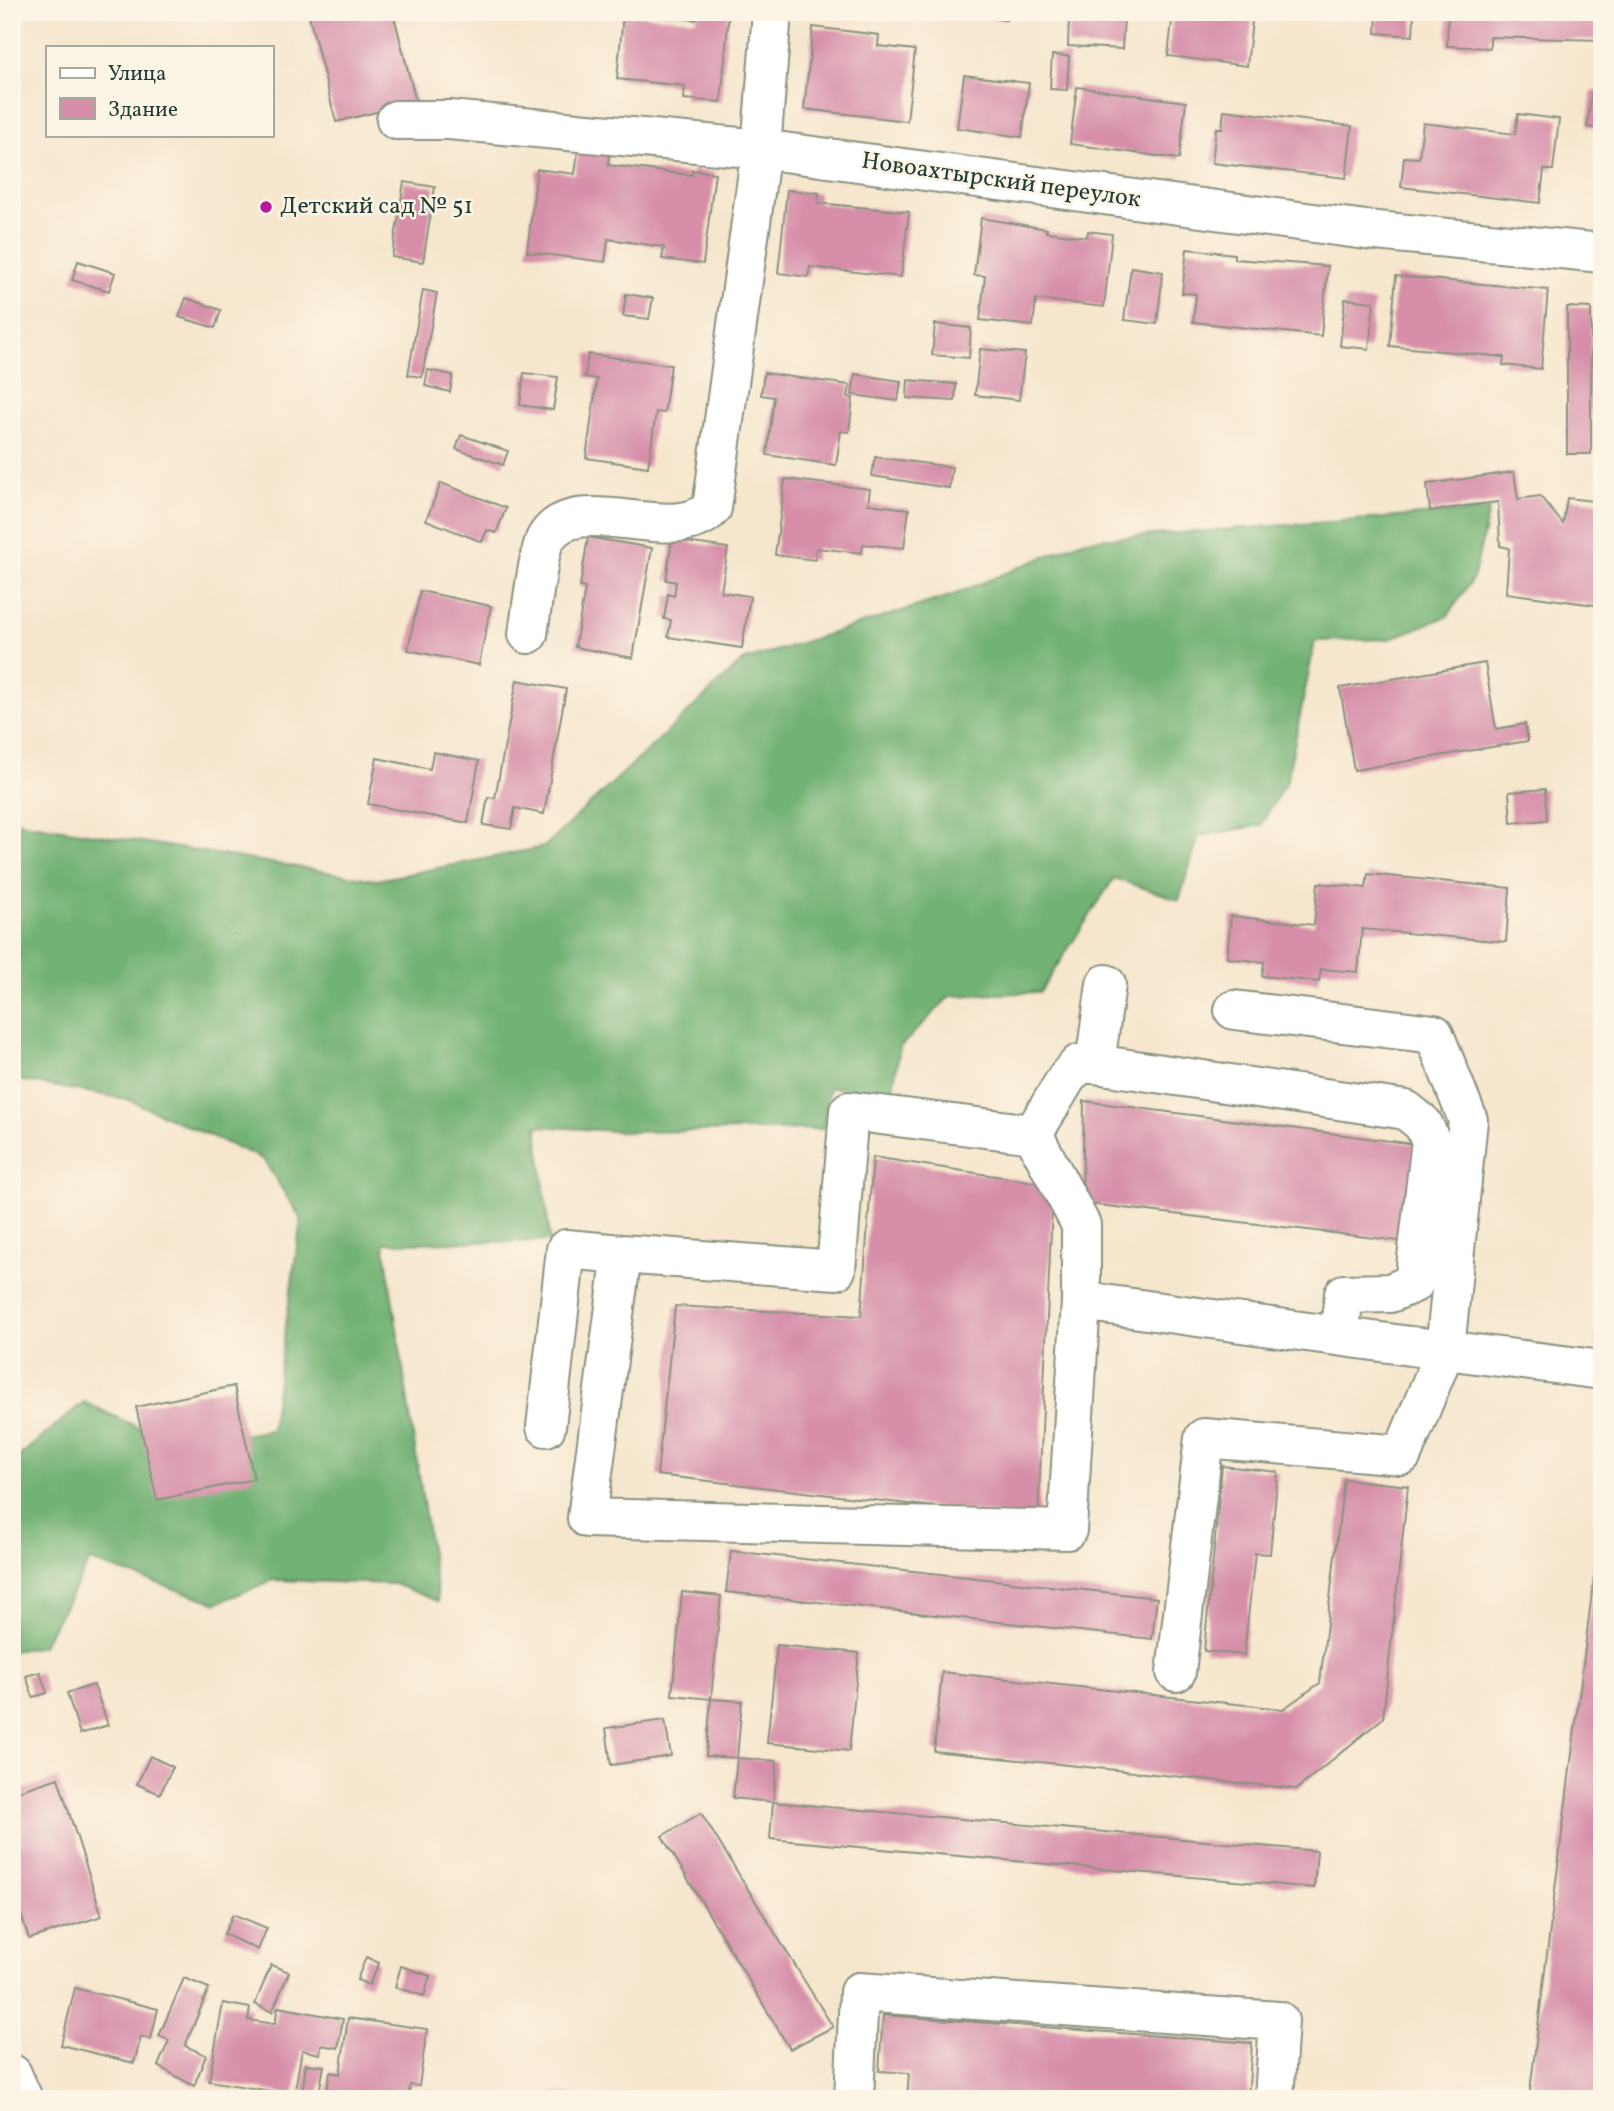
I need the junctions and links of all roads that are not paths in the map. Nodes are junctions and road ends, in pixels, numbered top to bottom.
1 (772, 12) edge
2 (396, 120) dead end
3 (761, 149) junction
4 (1602, 253) edge
5 (528, 634) dead end
6 (1106, 984) dead end
7 (1234, 1010) dead end
8 (1095, 1064) junction
9 (1033, 1134) junction
10 (622, 1254) junction
11 (1081, 1301) junction
12 (1339, 1336) junction
13 (1445, 1350) junction
14 (1602, 1370) edge
15 (546, 1427) dead end
16 (1176, 1672) dead end
17 (12, 2074) edge
18 (23, 2099) edge
19 (855, 2099) edge
20 (1274, 2099) edge

1 - 3 street
2 - 3 street, Новоахтырский переулок
3 - 4 street, Новоахтырский переулок
3 - 5 street
6 - 8 street
7 - 13 street
8 - 9 street
8 - 12 street
9 - 10 street
9 - 11 street
10 - 11 street
10 - 15 street
11 - 12 street
12 - 13 street
13 - 14 street
13 - 16 street
17 - 18 street
19 - 20 street

